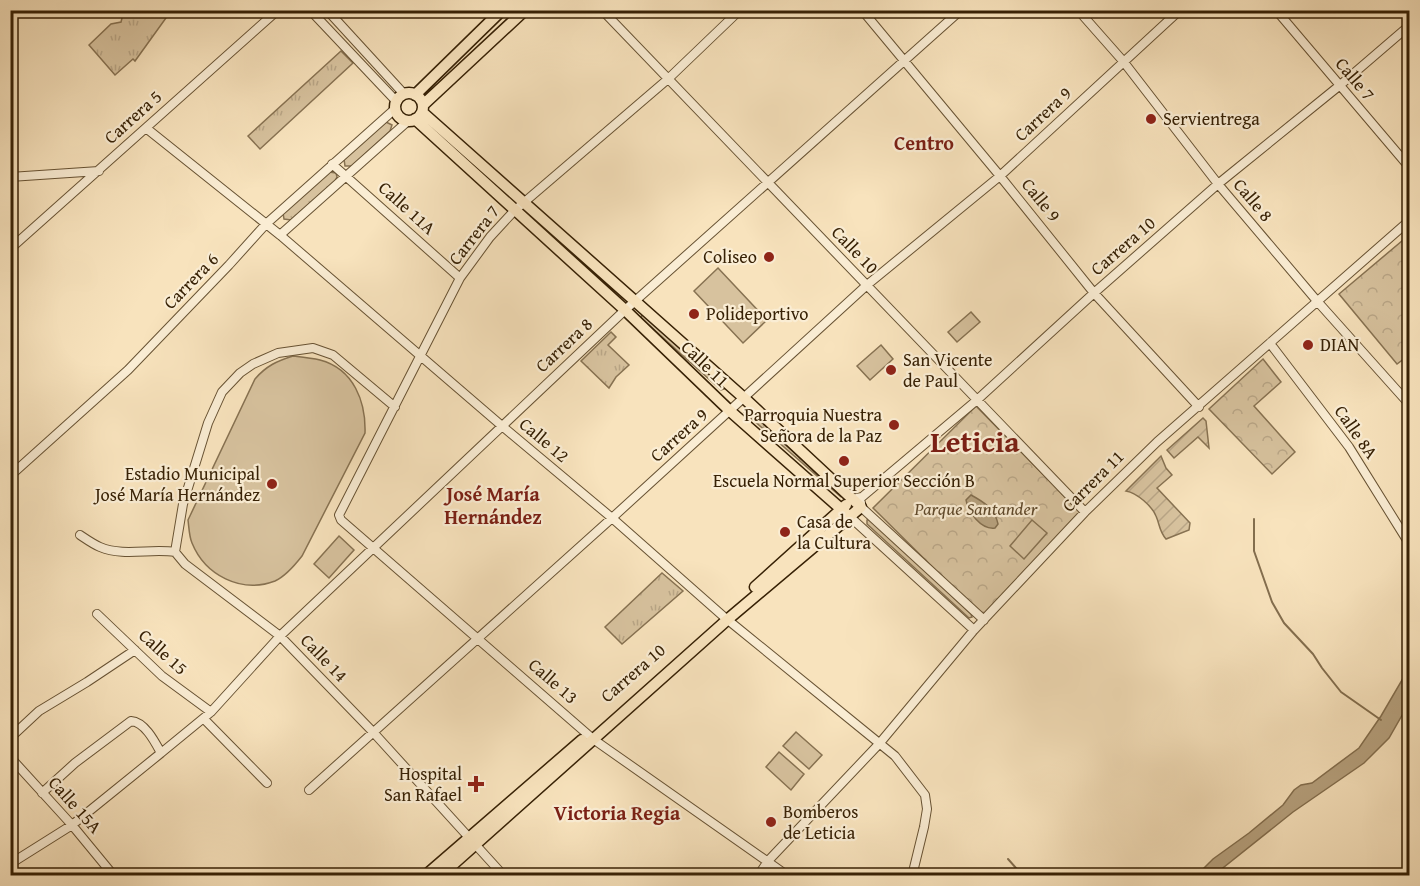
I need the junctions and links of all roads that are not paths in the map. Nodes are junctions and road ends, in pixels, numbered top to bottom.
1 (278, 10) edge
2 (310, 10) edge
3 (327, 10) edge
4 (502, 10) edge
5 (525, 10) edge
6 (602, 10) edge
7 (740, 10) edge
8 (862, 10) edge
9 (962, 10) edge
10 (1078, 10) edge
11 (1179, 10) edge
12 (1276, 10) edge
13 (1410, 25) edge
14 (1123, 61) junction
15 (904, 62) junction
16 (668, 79) junction
17 (1339, 86) junction
18 (403, 100) junction
19 (417, 114) junction
20 (146, 128) junction
21 (332, 164) junction
22 (1410, 168) edge
23 (99, 171) junction
24 (347, 176) junction
25 (1000, 176) junction
26 (10, 177) edge
27 (768, 183) junction
28 (1218, 184) junction
29 (525, 203) junction
30 (514, 211) junction
31 (1410, 219) edge
32 (266, 224) junction
33 (280, 235) junction
34 (10, 249) edge
35 (460, 278) junction
36 (867, 285) junction
37 (1094, 293) junction
38 (1317, 301) junction
39 (635, 302) junction
40 (625, 310) junction
41 (1271, 342) junction
42 (421, 357) junction
43 (744, 398) junction
44 (977, 400) junction
45 (1410, 405) edge
46 (395, 407) junction
47 (1199, 407) junction
48 (730, 411) junction
49 (502, 426) junction
50 (10, 476) edge
51 (858, 501) junction
52 (1085, 512) junction
53 (845, 513) junction
54 (339, 515) joint
55 (612, 518) junction
56 (80, 535) dead end
57 (1410, 545) edge
58 (373, 548) junction
59 (176, 552) junction
60 (97, 614) dead end
61 (725, 618) junction
62 (984, 620) junction
63 (974, 630) junction
64 (280, 636) junction
65 (478, 638) junction
66 (135, 650) junction
67 (208, 716) junction
68 (373, 732) junction
69 (591, 737) junction
70 (10, 738) edge
71 (879, 744) junction
72 (161, 753) junction
73 (10, 758) edge
74 (267, 783) dead end
75 (309, 790) dead end
76 (42, 793) junction
77 (72, 825) junction
78 (472, 840) junction
79 (768, 861) junction
80 (10, 864) edge
81 (114, 876) edge
82 (425, 876) edge
83 (440, 876) edge
84 (504, 876) edge
85 (758, 876) edge
86 (788, 876) edge
87 (912, 876) edge

1 - 20 street, Carrera 5
2 - 18 street
3 - 18 street
4 - 18 main road, Carrera 6
5 - 19 main road
6 - 16 street, Calle 10
7 - 16 street, Carrera 7
8 - 15 street, Calle 9
9 - 15 street, Carrera 8
10 - 14 street, Calle 8
11 - 14 street, Carrera 9
12 - 17 street, Calle 7
13 - 17 street, Carrera 10
14 - 25 street, Carrera 9
14 - 28 street, Calle 8
15 - 25 street, Calle 9
15 - 27 street, Carrera 8
16 - 27 street, Calle 10
16 - 29 street, Carrera 7
17 - 22 street, Calle 7
17 - 28 street, Carrera 10
18 - 19 main road
18 - 19 main road
18 - 21 street, Carrera 6
19 - 24 street
19 - 29 main road, Calle 11
19 - 30 main road, Calle 11
20 - 23 street, Carrera 5
20 - 32 street, Calle 12
21 - 24 street, Calle 11A
21 - 32 street, Carrera 6
23 - 26 street
23 - 34 street, Carrera 5
24 - 33 street
24 - 35 street, Calle 11A
25 - 36 street, Carrera 9
25 - 37 street, Calle 9
27 - 36 street, Calle 10
27 - 39 street, Carrera 8
28 - 37 street, Carrera 10
28 - 38 street, Calle 8
29 - 30 street, Carrera 7
29 - 39 main road, Calle 11
30 - 35 street, Carrera 7
30 - 40 main road, Calle 11
31 - 38 street, Carrera 11
32 - 33 street, Calle 12
32 - 50 street, Carrera 6
33 - 42 street, Calle 12
35 - 42 street, Carrera 7
36 - 43 street, Carrera 9
36 - 44 street, Calle 10
37 - 44 street, Carrera 10
37 - 47 street, Calle 9
38 - 41 street, Carrera 11
38 - 45 street, Calle 8
39 - 40 street, Carrera 8
39 - 43 main road, Calle 11
40 - 48 main road, Calle 11
40 - 49 street, Carrera 8
41 - 47 street, Carrera 11
41 - 57 street, Calle 8A
42 - 46 street, Carrera 7
42 - 49 street, Calle 12
43 - 48 street, Carrera 9
43 - 51 main road, Calle 11
44 - 51 street, Carrera 10
44 - 52 street, Calle 10
46 - 54 street, Carrera 7
46 - 59 street
47 - 52 street, Carrera 11
48 - 53 main road, Calle 11
48 - 55 street, Carrera 9
49 - 55 street, Calle 12
49 - 58 street, Carrera 8
51 - 53 main road, Carrera 10
51 - 62 street, Calle 11
52 - 62 street, Carrera 11
53 - 61 main road, Carrera 10
53 - 63 street, Calle 11
54 - 58 street, Calle 13
55 - 61 street, Calle 12
55 - 65 street, Carrera 9
56 - 59 street
58 - 64 street, Carrera 8
58 - 65 street, Calle 13
59 - 64 street, Calle 14
60 - 66 street, Calle 15
61 - 69 main road, Carrera 10
61 - 71 street, Calle 12
62 - 63 street, Carrera 11
63 - 71 street, Carrera 11
64 - 67 street, Carrera 8
64 - 68 street, Calle 14
65 - 68 street, Carrera 9
65 - 69 street, Calle 13
66 - 67 street, Calle 15
66 - 70 street
67 - 72 street, Carrera 8
67 - 74 street, Calle 15
68 - 75 street, Carrera 9
68 - 78 street, Calle 14
69 - 78 main road, Carrera 10
69 - 79 street, Calle 13
71 - 79 street, Carrera 11
71 - 87 street, Calle 12
72 - 76 street
72 - 77 street, Carrera 8
73 - 76 street, Calle 15A
76 - 77 street, Calle 15A
77 - 80 street, Carrera 8
77 - 81 street, Calle 15A
78 - 82 main road, Carrera 10
78 - 83 main road, Carrera 10
78 - 84 street, Calle 14
79 - 85 street, Carrera 11
79 - 86 street, Calle 13

